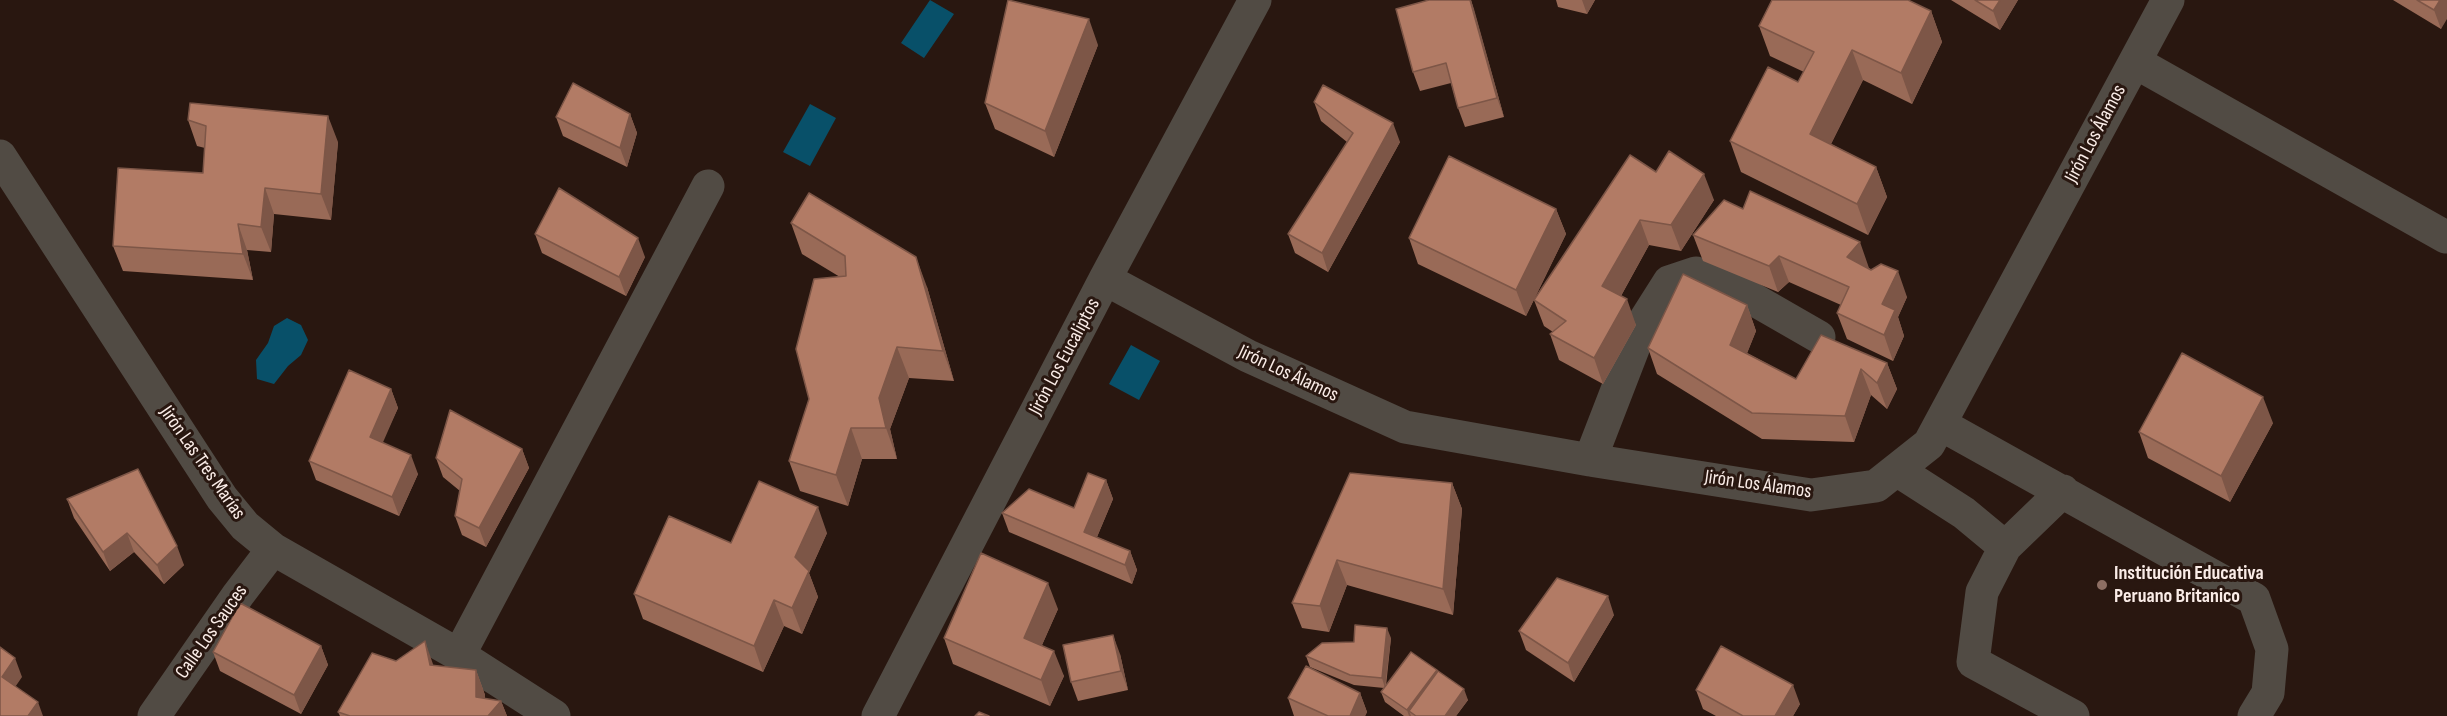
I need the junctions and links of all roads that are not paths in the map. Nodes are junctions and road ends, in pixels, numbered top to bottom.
1 (1255, 0) edge
2 (2168, 0) edge
3 (2135, 62) junction
4 (0, 156) edge
5 (708, 186) dead end
6 (2446, 237) edge
7 (1105, 279) junction
8 (1819, 337) edge
9 (1940, 424) junction
10 (1590, 460) junction
11 (1897, 470) junction
12 (2063, 491) junction
13 (2005, 547) junction
14 (273, 549) junction
15 (459, 656) junction
16 (154, 716) edge
17 (554, 716) edge
18 (878, 716) edge
19 (2073, 716) edge
20 (2254, 716) edge

1 - 7 street, Jirón Los Eucaliptos
2 - 3 street, Jirón Los Álamos
3 - 6 street
3 - 9 street, Jirón Los Álamos
4 - 14 street, Jirón Las Tres Marías
5 - 15 street
7 - 10 street, Jirón Los Álamos
7 - 18 street, Jirón Los Eucaliptos
8 - 10 street
9 - 11 street, Jirón Los Álamos
9 - 12 street
10 - 11 street, Jirón Los Álamos
11 - 13 street
12 - 13 street
12 - 20 street
13 - 19 street
14 - 15 street, Jirón Las Tres Marías
14 - 16 street, Calle Los Sauces
15 - 17 street, Jirón Las Tres Marías

